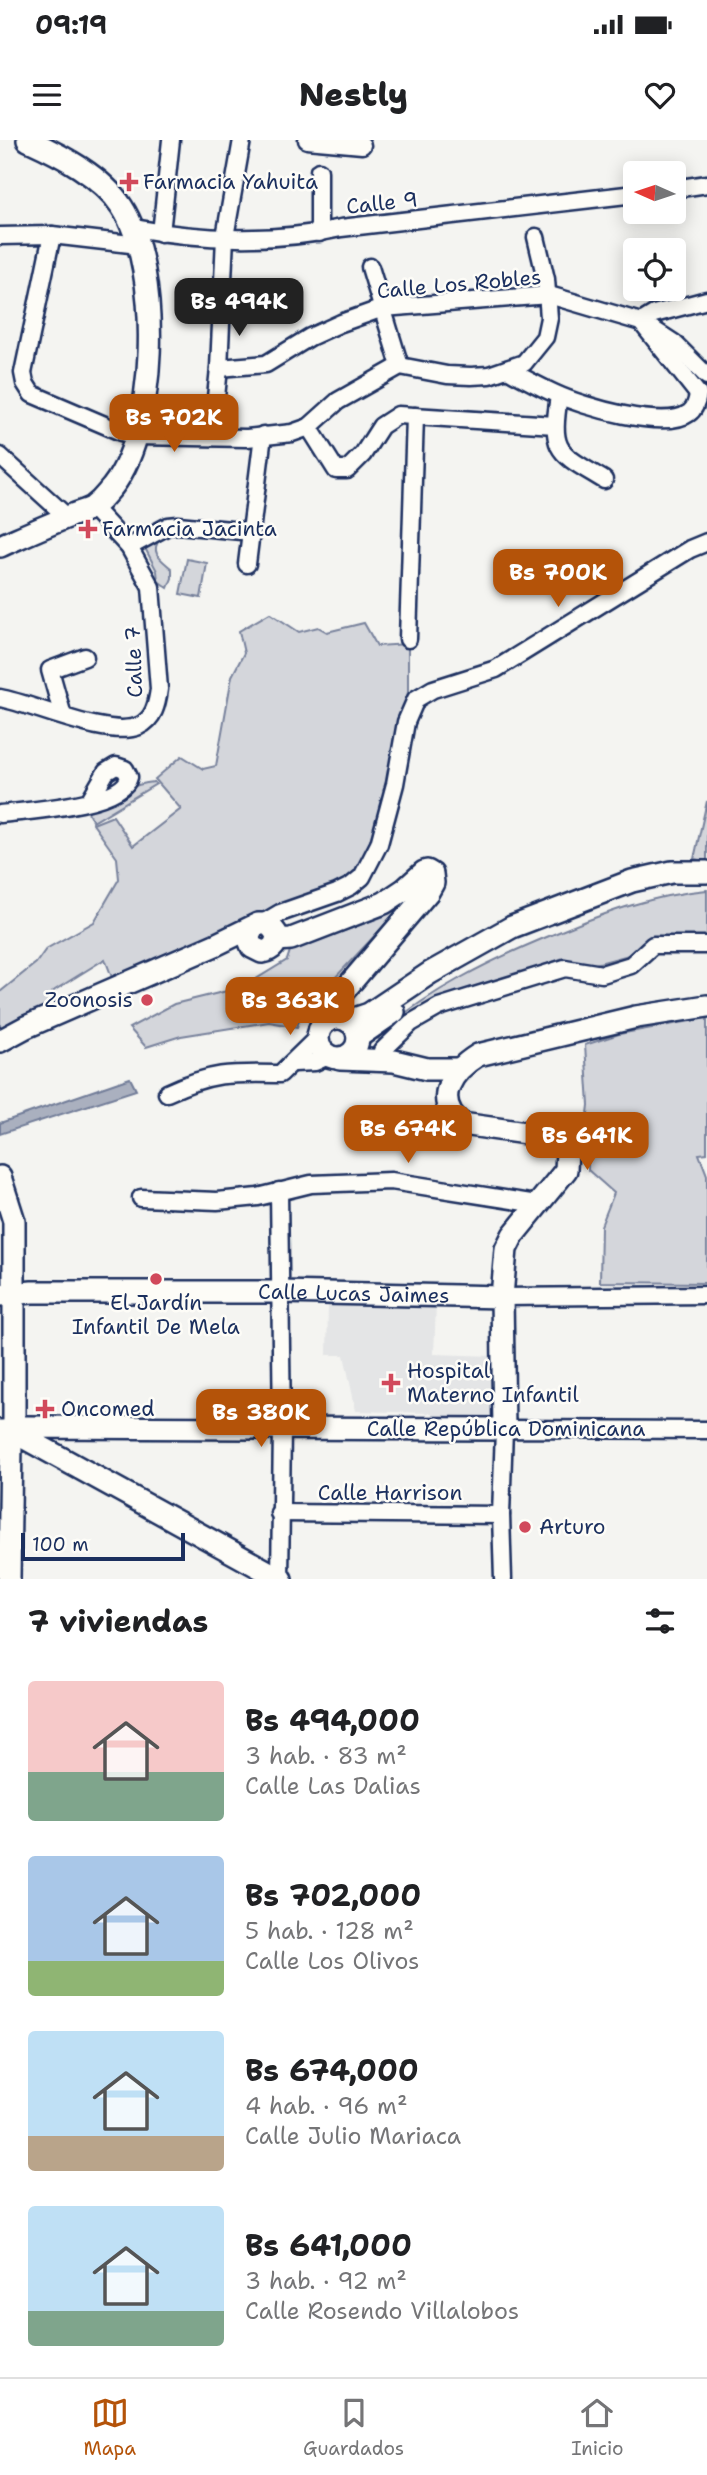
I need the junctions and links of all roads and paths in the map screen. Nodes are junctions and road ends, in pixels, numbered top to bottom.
1 (28, 140) edge
2 (171, 140) edge
3 (242, 140) edge
4 (307, 140) edge
5 (362, 145) dead end
6 (320, 171) dead end
7 (707, 184) edge
8 (686, 187) edge
9 (623, 195) edge
10 (161, 233) junction
11 (319, 233) junction
12 (52, 235) junction
13 (0, 236) edge
14 (136, 236) junction
15 (225, 237) junction
16 (536, 237) dead end
17 (370, 267) dead end
18 (549, 295) junction
19 (707, 300) edge
20 (383, 308) junction
21 (640, 322) junction
22 (400, 366) junction
23 (219, 368) junction
24 (508, 369) junction
25 (707, 376) edge
26 (559, 396) junction
27 (415, 416) junction
28 (555, 425) junction
29 (309, 427) junction
30 (263, 435) junction
31 (137, 436) junction
32 (212, 436) junction
33 (0, 456) edge
34 (604, 480) dead end
35 (93, 507) junction
36 (67, 517) junction
37 (252, 531) junction
38 (707, 542) edge
39 (0, 546) edge
40 (129, 547) junction
41 (247, 564) dead end
42 (408, 639) dead end
43 (85, 657) dead end
44 (0, 698) edge
45 (63, 716) junction
46 (89, 801) dead end
47 (0, 814) edge
48 (707, 872) edge
49 (707, 884) edge
50 (258, 925) junction
51 (215, 945) junction
52 (707, 945) edge
53 (269, 946) junction
54 (342, 995) junction
55 (707, 1006) edge
56 (352, 1029) junction
57 (0, 1041) edge
58 (326, 1045) junction
59 (500, 1051) junction
60 (388, 1056) junction
61 (427, 1069) junction
62 (458, 1069) junction
63 (167, 1093) dead end
64 (447, 1093) junction
65 (477, 1126) junction
66 (0, 1177) edge
67 (279, 1191) junction
68 (141, 1198) dead end
69 (537, 1204) junction
70 (280, 1292) junction
71 (6, 1294) edge
72 (707, 1295) edge
73 (502, 1297) junction
74 (282, 1428) junction
75 (504, 1429) junction
76 (707, 1430) edge
77 (6, 1437) edge
78 (279, 1513) junction
79 (501, 1515) junction
80 (207, 1545) junction
81 (9, 1579) edge
82 (258, 1579) edge
83 (280, 1579) edge
84 (503, 1579) edge

1 - 14 main road
2 - 10 street
3 - 15 street
4 - 5 street
6 - 11 street
7 - 8 street
9 - 11 street, Calle 9
10 - 14 street, Calle 9
10 - 15 street, Calle 9
11 - 15 street, Calle 9
12 - 13 street, Calle 9
12 - 14 street, Calle 9
12 - 31 street
14 - 31 main road
15 - 23 street
16 - 18 street
17 - 20 street
18 - 20 street, Calle Los Robles
18 - 21 street, Calle Los Robles
18 - 24 street
19 - 21 street
20 - 22 street
20 - 23 street, Calle Los Robles
21 - 25 street, Calle Los Robles
21 - 26 street
22 - 24 street
22 - 29 street
23 - 32 street
24 - 26 street
26 - 28 street
27 - 28 street
27 - 29 street
27 - 42 street
28 - 34 street
29 - 30 street
30 - 32 street
30 - 37 street
31 - 32 street
31 - 35 main road
33 - 36 street
35 - 36 main road
35 - 40 street, Calle 7
36 - 39 main road
37 - 40 street
37 - 41 street
38 - 50 street
40 - 45 street, Calle 7
43 - 45 street
44 - 45 street, Calle 7
46 - 47 street
48 - 56 main road
49 - 56 main road
50 - 51 main road
50 - 53 main road
51 - 53 main road
51 - 57 main road
52 - 60 street
53 - 54 main road
54 - 56 main road
54 - 58 main road
55 - 59 main road
56 - 58 main road
56 - 58 main road
56 - 60 main road
58 - 60 main road
58 - 63 street
59 - 62 main road
59 - 65 main road
60 - 61 main road
61 - 62 main road
61 - 64 main road
62 - 64 main road
64 - 65 main road
65 - 69 main road
66 - 71 main road
67 - 68 street
67 - 69 street
67 - 70 street
69 - 73 main road
70 - 71 main road, Calle Lucas Jaimes
70 - 73 main road, Calle Lucas Jaimes
70 - 74 street
71 - 77 main road
72 - 73 street, Calle Lucas Jaimes
73 - 75 main road
74 - 75 main road, Calle República Dominicana
74 - 77 main road, Calle República Dominicana
74 - 78 street
75 - 76 street, Calle República Dominicana
75 - 79 street
77 - 80 main road
77 - 81 main road
78 - 79 street, Calle Harrison
78 - 83 street
79 - 84 street
80 - 82 main road
80 - 83 main road

